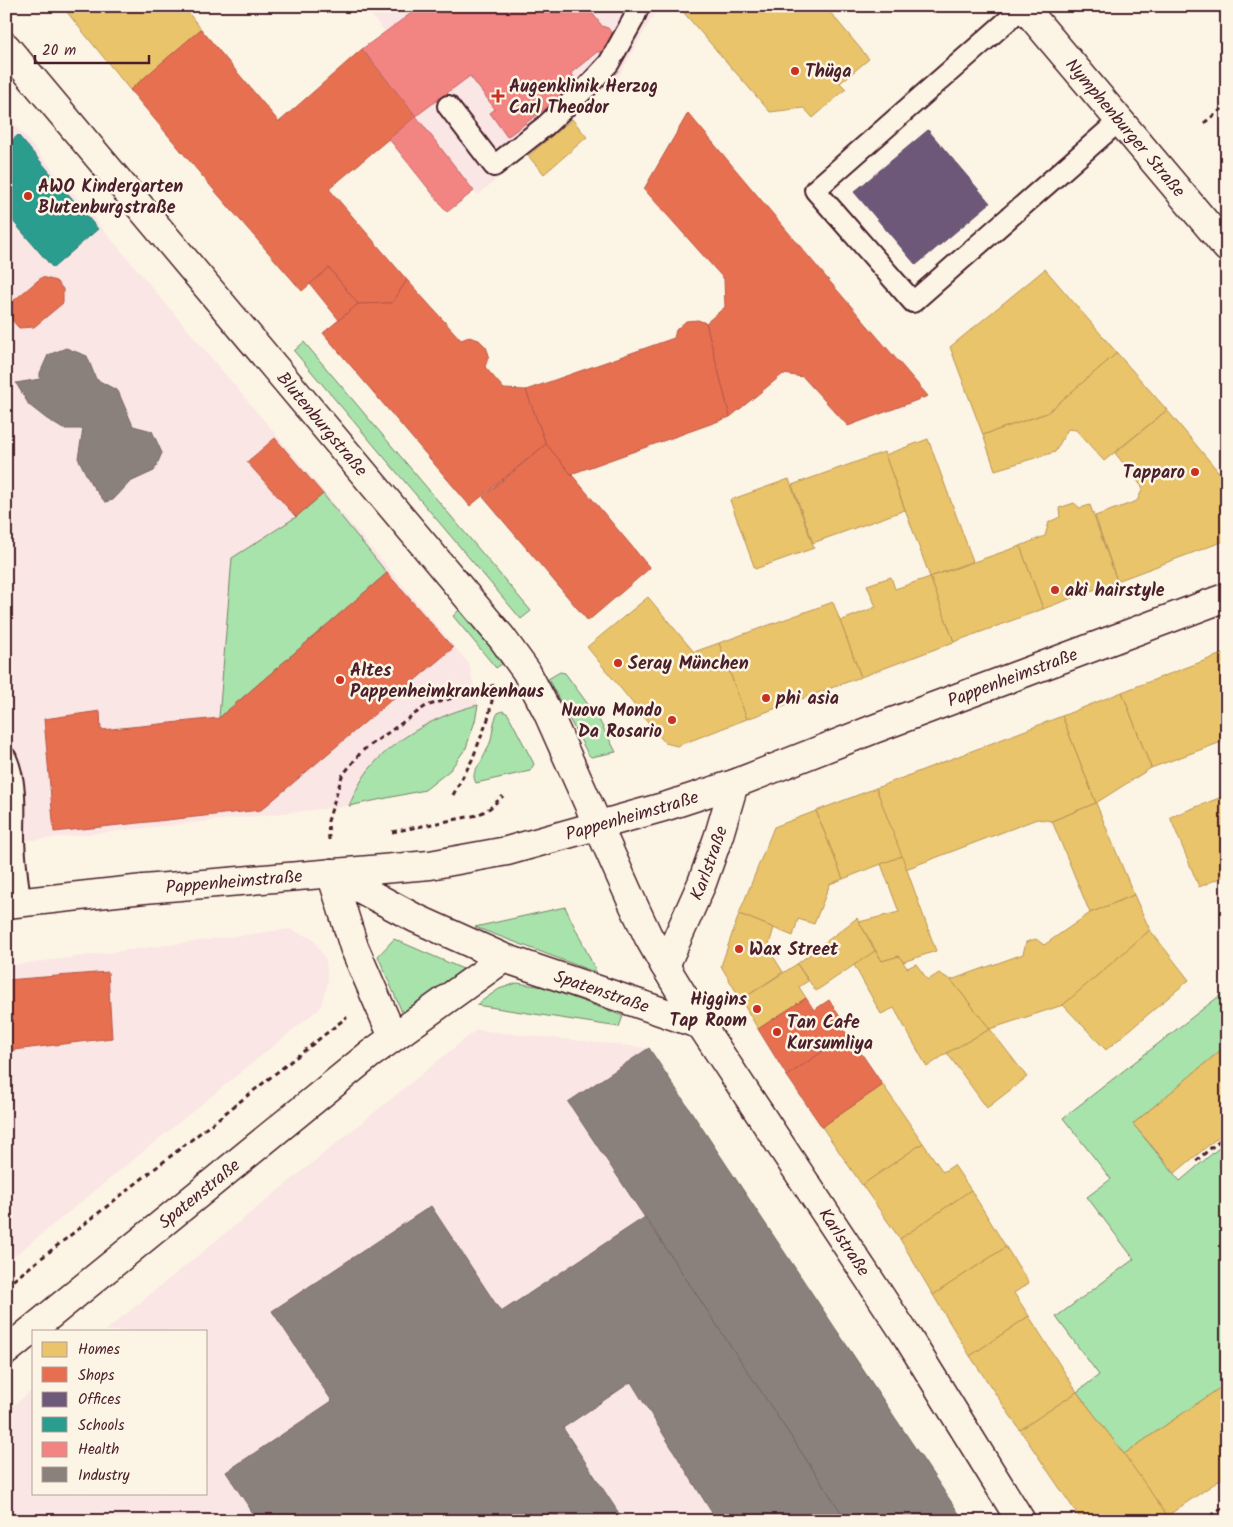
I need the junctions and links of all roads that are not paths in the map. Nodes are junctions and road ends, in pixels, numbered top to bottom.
1 (639, 6) edge
2 (1023, 6) edge
3 (6, 47) edge
4 (448, 106) dead end
5 (1120, 120) junction
6 (1227, 248) edge
7 (1227, 597) edge
8 (6, 758) edge
9 (734, 784) junction
10 (599, 826) junction
11 (331, 873) junction
12 (13, 903) edge
13 (504, 958) junction
14 (665, 966) junction
15 (700, 1025) junction
16 (393, 1037) junction
17 (33, 1330) edge
18 (32, 1331) edge
19 (6, 1352) edge
20 (1021, 1521) edge

1 - 4 lane
2 - 5 street, Nymphenburger Straße
2 - 5 lane
3 - 10 street, Blutenburgstraße
5 - 6 street, Nymphenburger Straße
7 - 9 street, Pappenheimstraße
8 - 12 lane
9 - 10 street, Pappenheimstraße
9 - 14 street, Karlstraße
10 - 11 street, Pappenheimstraße
10 - 14 street, Karlstraße
11 - 12 street, Pappenheimstraße
11 - 13 street, Spatenstraße
11 - 16 street
13 - 15 street, Spatenstraße
13 - 16 street, Spatenstraße
14 - 15 street, Karlstraße
15 - 20 street, Karlstraße
16 - 17 street, Spatenstraße
18 - 19 street, Spatenstraße

